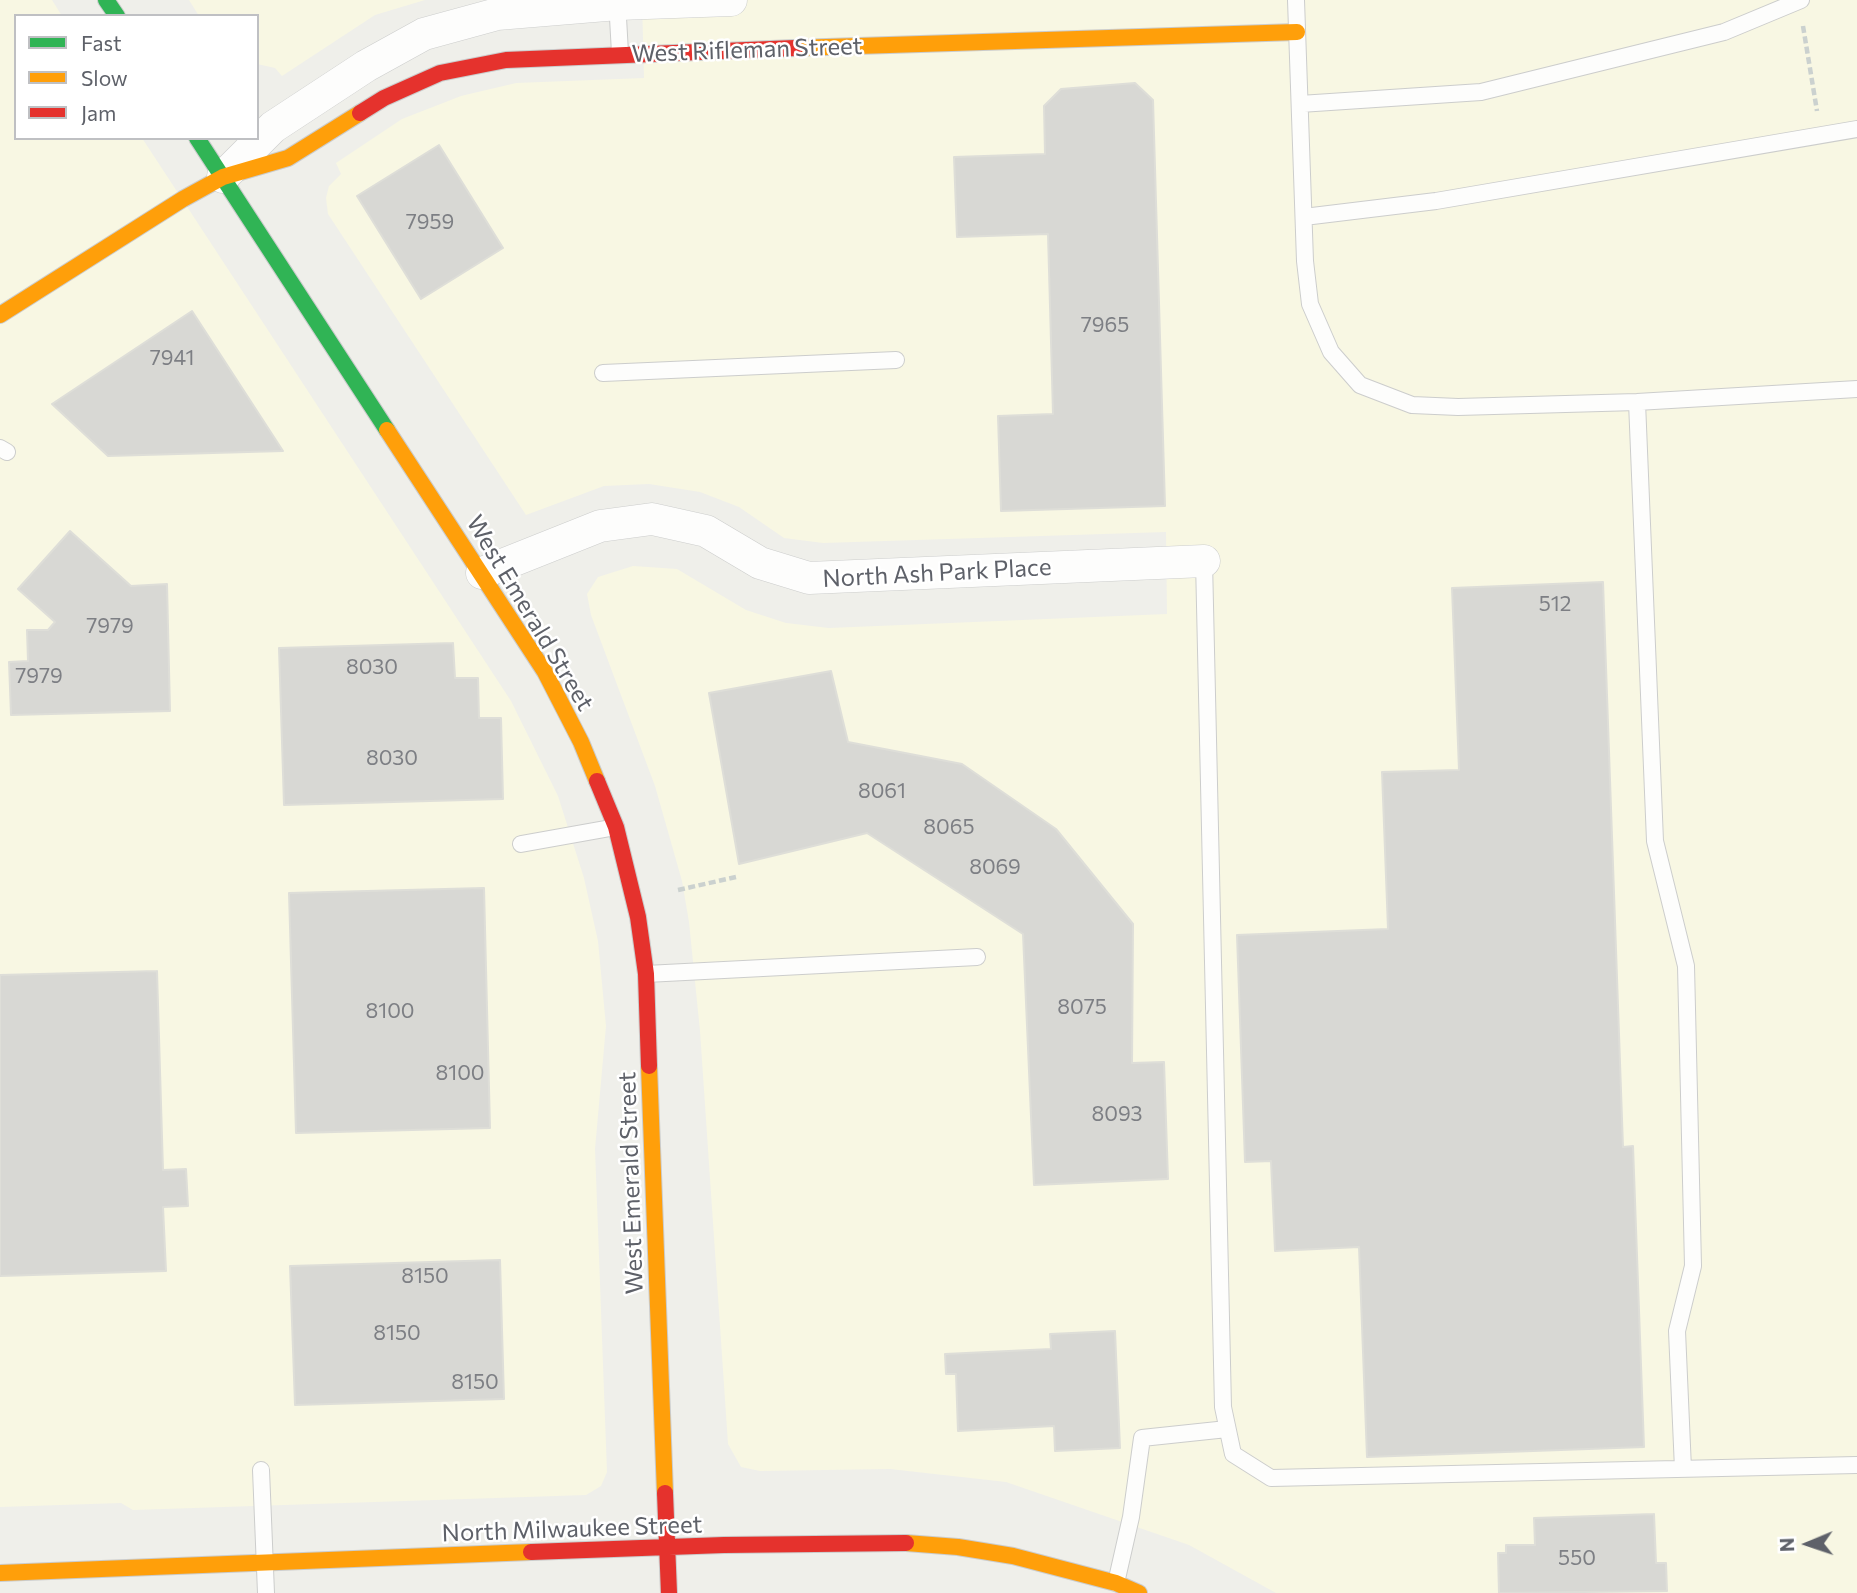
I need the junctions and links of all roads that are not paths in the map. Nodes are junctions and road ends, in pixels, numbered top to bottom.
1 (731, 0) edge
2 (1296, 0) edge
3 (1801, 0) edge
4 (617, 2) edge
5 (1297, 32) junction
6 (620, 54) junction
7 (1300, 104) junction
8 (1857, 129) edge
9 (198, 140) edge
10 (223, 177) junction
11 (1304, 217) junction
12 (0, 316) edge
13 (897, 360) dead end
14 (603, 373) dead end
15 (1857, 389) edge
16 (1637, 402) junction
17 (1204, 561) joint
18 (482, 573) junction
19 (616, 827) junction
20 (522, 844) dead end
21 (977, 957) dead end
22 (646, 974) junction
23 (1227, 1429) junction
24 (1857, 1465) edge
25 (1683, 1469) junction
26 (261, 1471) dead end
27 (668, 1548) junction
28 (264, 1563) junction
29 (18, 1572) junction
30 (0, 1573) edge
31 (1116, 1583) junction
32 (19, 1593) edge
33 (266, 1593) edge
34 (669, 1593) edge
35 (1139, 1593) edge

1 - 4 street, West Rifleman Street
2 - 5 lane
3 - 7 lane
4 - 6 lane
4 - 10 street, West Rifleman Street
5 - 6 main road, West Rifleman Street
5 - 7 lane
6 - 10 main road, West Rifleman Street
7 - 11 lane
8 - 11 lane
9 - 10 main road, West Emerald Street
10 - 12 main road, West Rifleman Street
10 - 18 main road, West Emerald Street
11 - 16 lane
13 - 14 lane
15 - 16 lane
16 - 25 lane
17 - 18 street, North Ash Park Place
17 - 23 lane
18 - 19 main road, West Emerald Street
19 - 20 lane
19 - 22 main road, West Emerald Street
21 - 22 lane
22 - 27 main road, West Emerald Street
23 - 25 lane
23 - 31 lane
24 - 25 lane
26 - 28 lane
27 - 28 main road, North Milwaukee Street
27 - 31 main road, North Milwaukee Street
27 - 34 main road, West Emerald Street
28 - 29 main road, North Milwaukee Street
28 - 33 lane
29 - 30 main road, North Milwaukee Street
29 - 32 lane
31 - 35 main road, North Milwaukee Street

